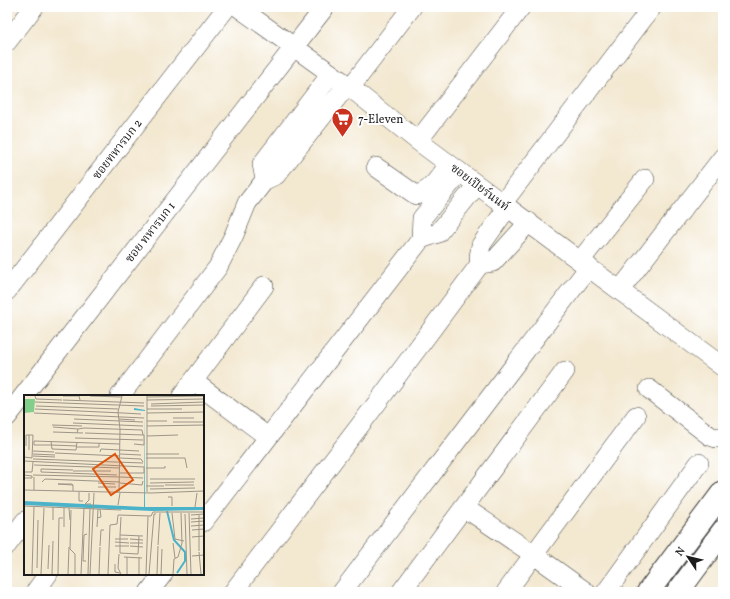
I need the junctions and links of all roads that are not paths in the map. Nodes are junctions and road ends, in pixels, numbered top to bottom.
1 (34, 7) edge
2 (227, 7) edge
3 (238, 7) edge
4 (325, 7) edge
5 (412, 7) edge
6 (521, 7) edge
7 (652, 7) edge
8 (7, 42) edge
9 (294, 47) junction
10 (331, 74) junction
11 (349, 87) junction
12 (418, 141) junction
13 (723, 157) edge
14 (376, 167) dead end
15 (455, 168) junction
16 (645, 179) dead end
17 (265, 180) junction
18 (477, 185) junction
19 (505, 206) junction
20 (529, 222) junction
21 (421, 239) junction
22 (480, 264) junction
23 (585, 264) junction
24 (264, 286) dead end
25 (620, 290) junction
26 (7, 291) edge
27 (723, 367) edge
28 (565, 371) dead end
29 (193, 381) junction
30 (649, 389) dead end
31 (24, 395) edge
32 (24, 395) edge
33 (121, 395) edge
34 (183, 395) edge
35 (636, 416) dead end
36 (7, 417) edge
37 (268, 437) junction
38 (723, 437) edge
39 (699, 463) dead end
40 (723, 492) edge
41 (465, 508) junction
42 (204, 521) edge
43 (24, 522) edge
44 (723, 531) edge
45 (7, 545) edge
46 (533, 554) junction
47 (47, 575) edge
48 (162, 575) edge
49 (35, 592) edge
50 (149, 592) edge
51 (233, 592) edge
52 (342, 592) edge
53 (401, 592) edge
54 (506, 592) edge
55 (586, 592) edge
56 (606, 592) edge
57 (648, 592) edge
58 (678, 592) edge

1 - 8 street
2 - 26 street, ซอยทหารบก 2
3 - 9 street, ซอยเปียร์นนท์
4 - 9 street, ซอย ทหารบก 1
5 - 11 street
6 - 12 street
7 - 19 street
9 - 10 street, ซอยเปียร์นนท์
9 - 31 street, ซอย ทหารบก 1
10 - 11 street, ซอยเปียร์นนท์
10 - 17 street
11 - 12 street, ซอยเปียร์นนท์
11 - 17 street
12 - 15 street, ซอยเปียร์นนท์
13 - 25 street
14 - 15 street
15 - 18 street, ซอยเปียร์นนท์
15 - 21 street
16 - 23 street
17 - 33 street
18 - 19 street, ซอยเปียร์นนท์
18 - 21 street
19 - 20 street, ซอยเปียร์นนท์
19 - 22 street
20 - 22 street
20 - 23 street, ซอยเปียร์นนท์
21 - 37 street
22 - 51 street
23 - 25 street, ซอยเปียร์นนท์
23 - 52 street
24 - 29 street
25 - 27 street, ซอยเปียร์นนท์
28 - 41 street
29 - 34 street
29 - 37 street
30 - 38 street
32 - 36 street, ซอย ทหารบก 1
35 - 46 street
37 - 42 street
39 - 56 street
40 - 57 main road
41 - 46 street
41 - 53 street
43 - 45 street
44 - 58 main road
46 - 54 street
46 - 55 street
47 - 49 street
48 - 50 street

